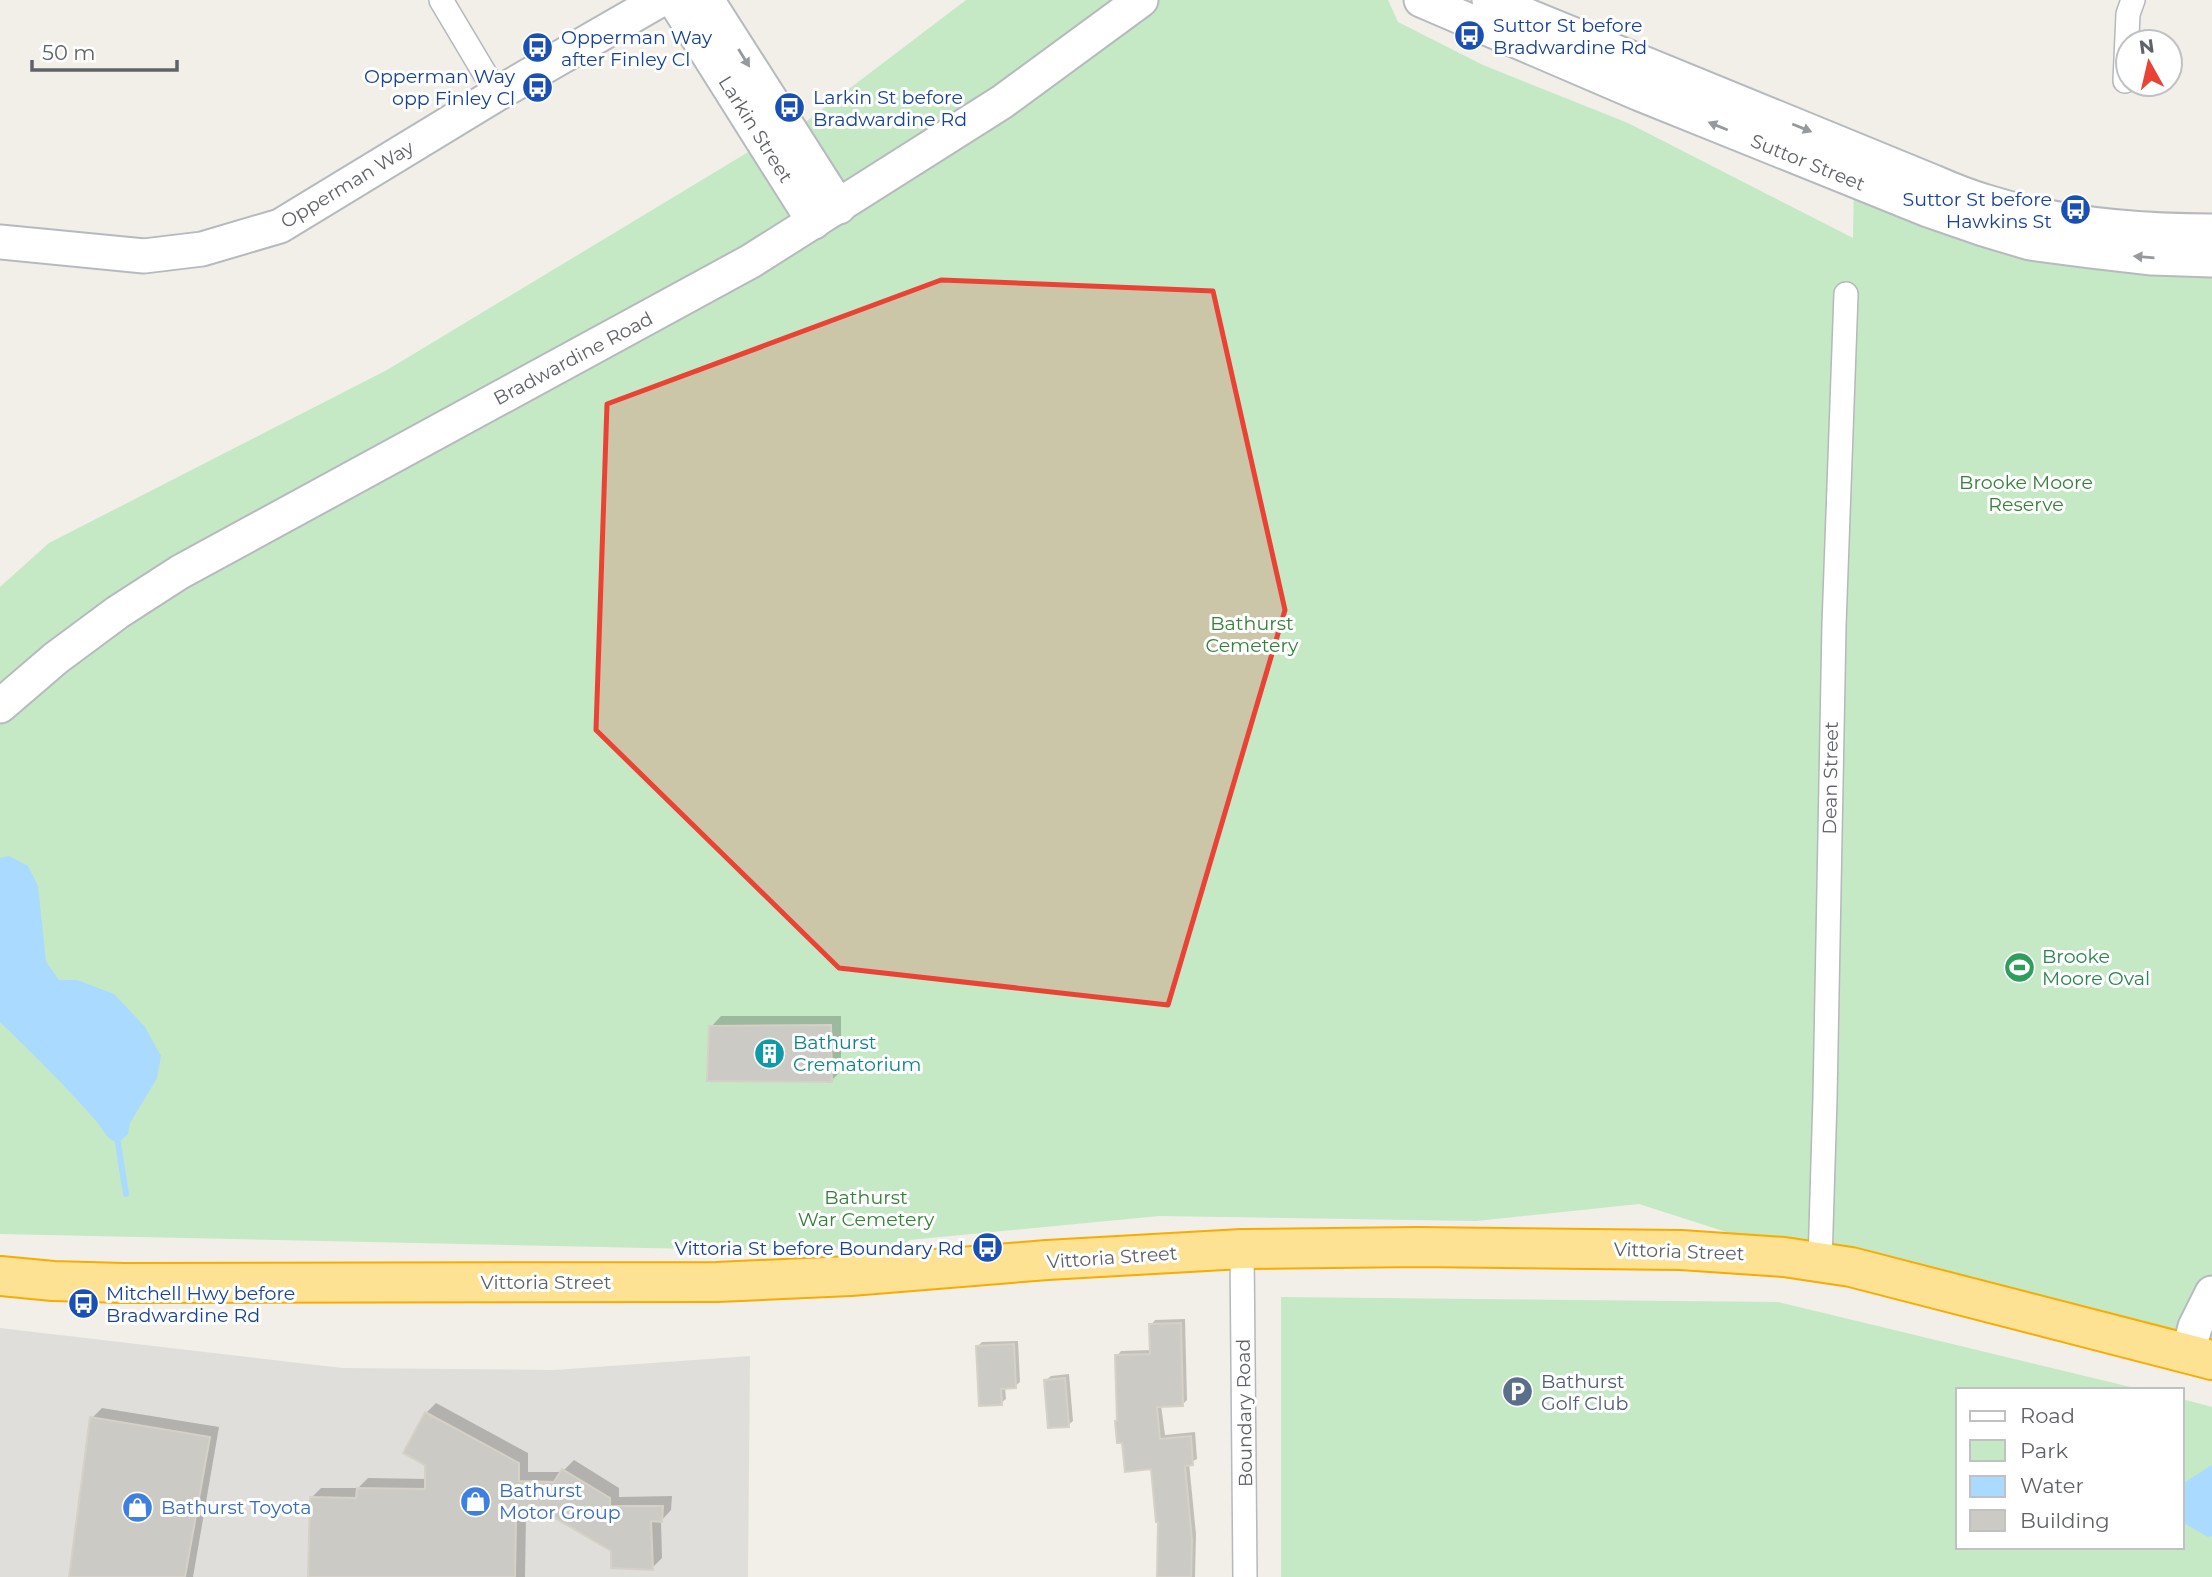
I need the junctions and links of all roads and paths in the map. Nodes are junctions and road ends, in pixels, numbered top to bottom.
1 (441, 0) edge
2 (660, 0) edge
3 (674, 0) edge
4 (707, 0) edge
5 (1141, 0) edge
6 (1421, 0) edge
7 (1489, 0) edge
8 (2133, 0) edge
9 (2127, 28) edge
10 (497, 94) junction
11 (826, 215) junction
12 (2212, 231) edge
13 (0, 242) edge
14 (2212, 260) edge
15 (1846, 294) dead end
16 (0, 706) edge
17 (1242, 1248) junction
18 (1820, 1262) junction
19 (0, 1276) edge
20 (2212, 1293) edge
21 (2200, 1357) edge
22 (1245, 1577) edge

1 - 10 street
2 - 10 main road, Opperman Way
3 - 11 main road, Larkin Street
4 -> 11 main road, Larkin Street
5 - 11 main road, Bradwardine Road
14 -> 6 main road, Suttor Street
7 -> 12 main road, Suttor Street
8 - 9 street
10 - 13 main road, Opperman Way
11 - 16 main road, Bradwardine Road
15 - 18 street, Dean Street
17 - 18 highway, Vittoria Street
17 - 19 highway, Vittoria Street
17 - 22 street, Boundary Road
18 - 21 highway, Vittoria Street
20 - 21 main road

